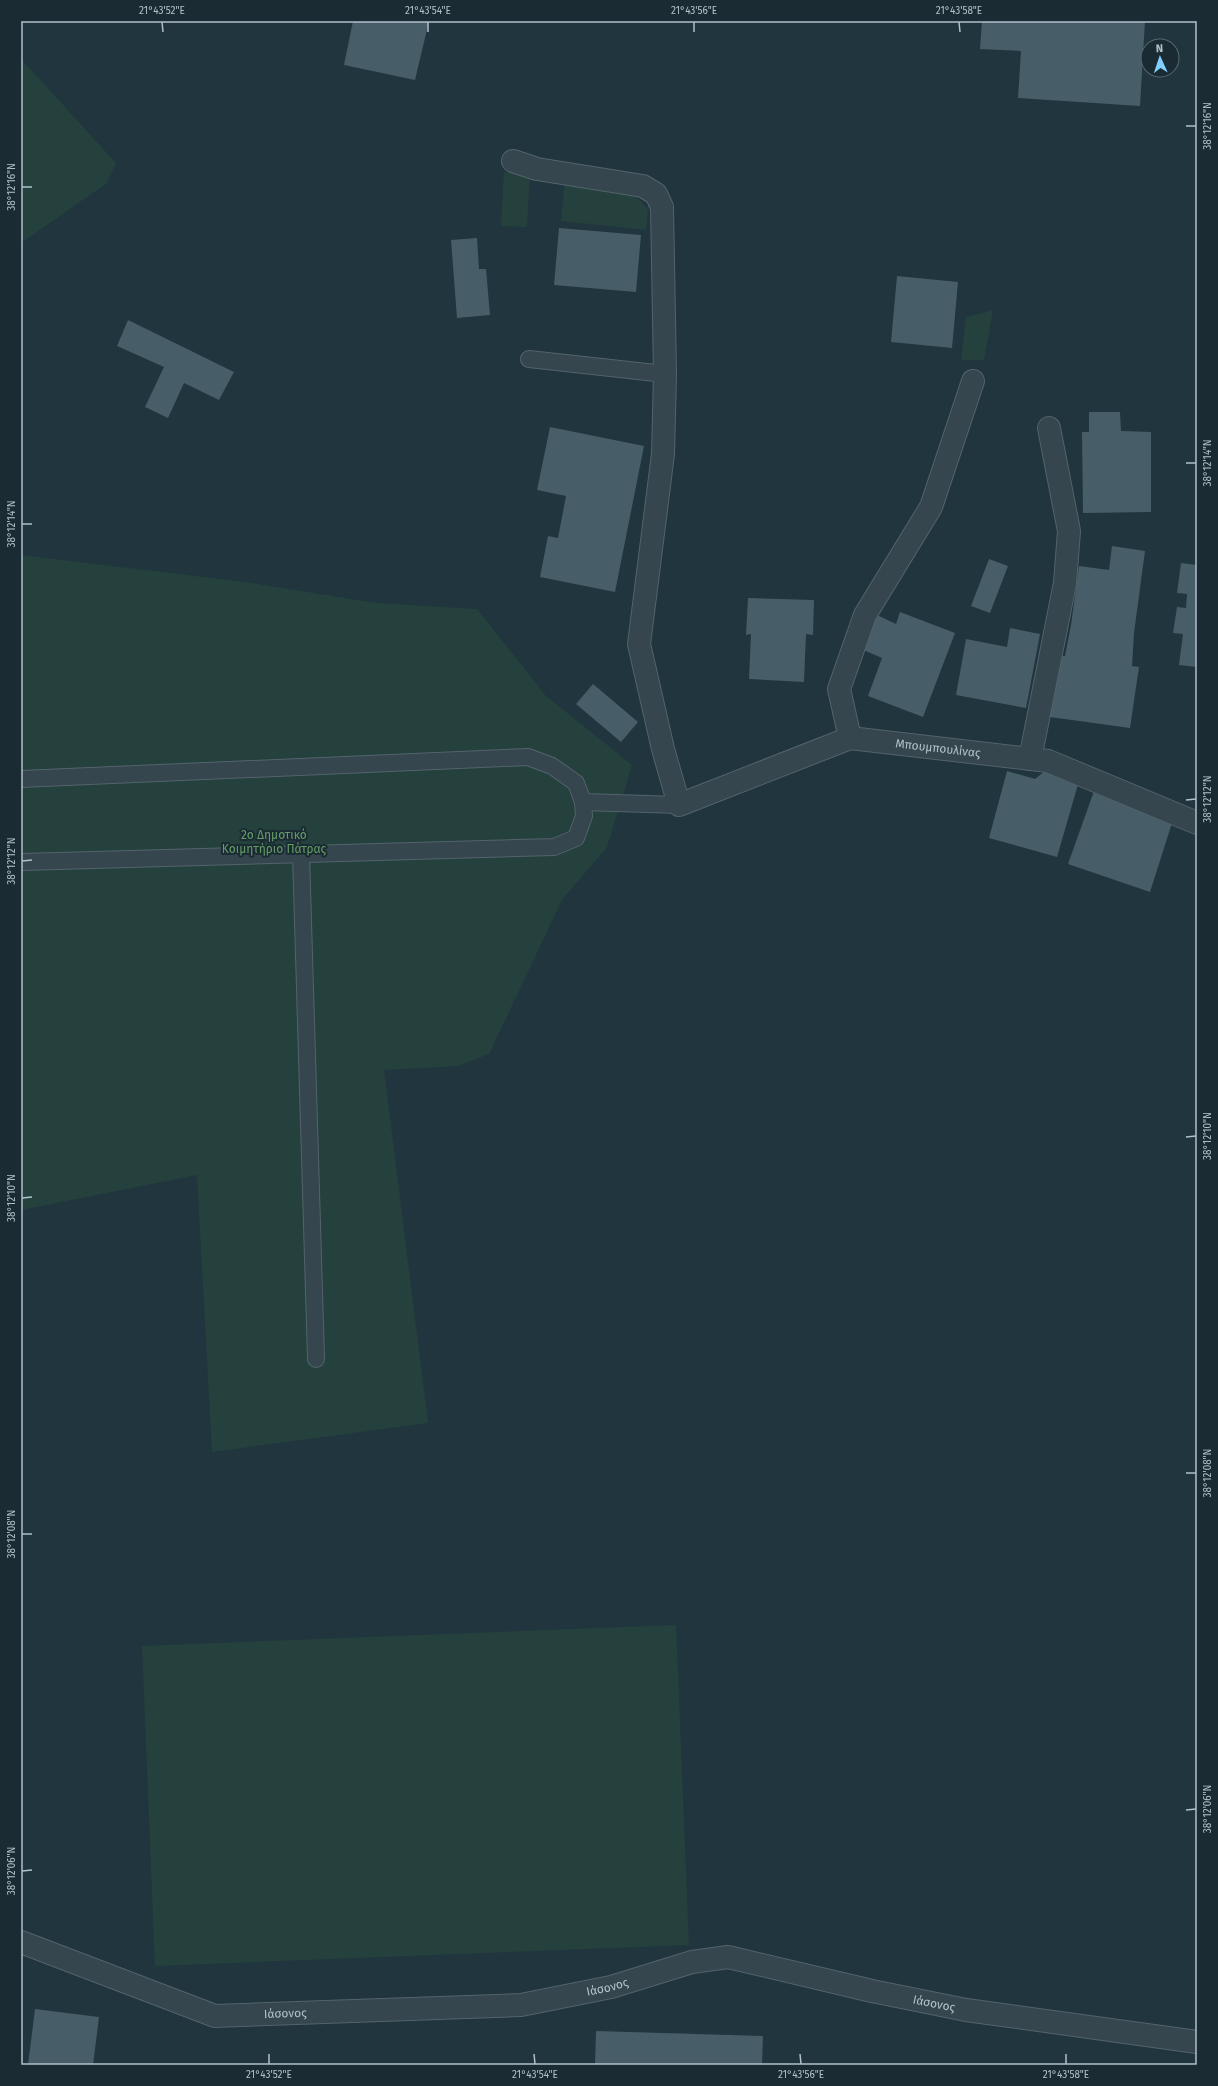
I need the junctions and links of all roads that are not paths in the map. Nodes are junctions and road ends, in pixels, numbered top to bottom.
1 (513, 161) dead end
2 (529, 359) dead end
3 (665, 374) junction
4 (973, 381) dead end
5 (1049, 428) dead end
6 (850, 738) junction
7 (1030, 759) junction
8 (21, 779) edge
9 (583, 802) junction
10 (679, 805) junction
11 (1197, 824) edge
12 (301, 854) junction
13 (21, 862) edge
14 (316, 1359) dead end
15 (21, 1942) edge
16 (1197, 2042) edge

1 - 3 street
2 - 3 lane
3 - 10 street
4 - 6 street
5 - 7 street
6 - 7 street, Μπουμπουλίνας
6 - 10 street, Μπουμπουλίνας
7 - 11 street, Μπουμπουλίνας
8 - 9 lane
9 - 10 lane
9 - 12 lane
12 - 13 lane
12 - 14 lane
15 - 16 street, Ιάσονος

